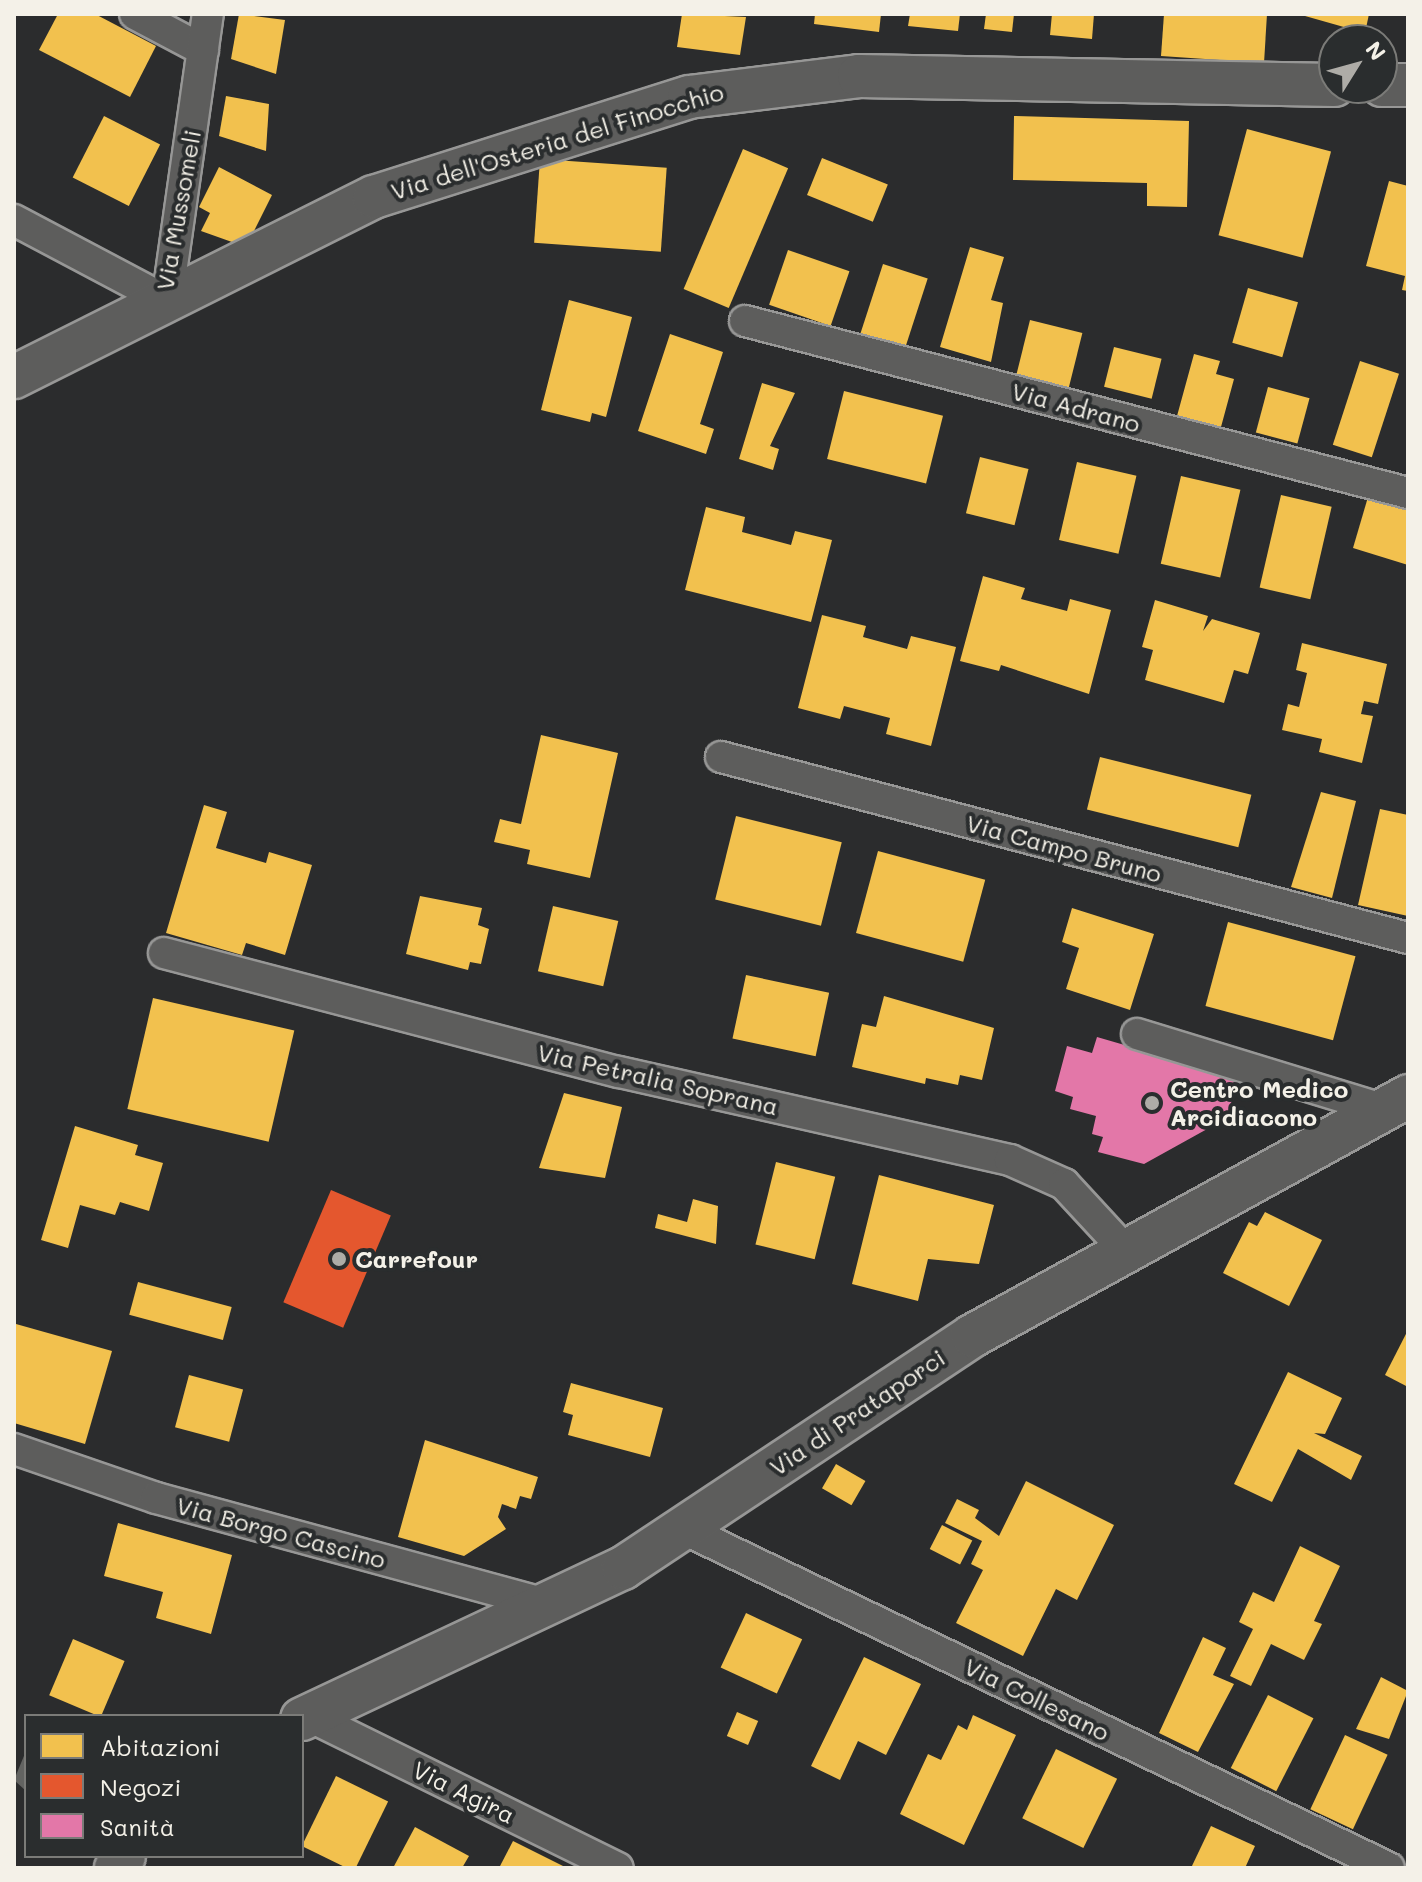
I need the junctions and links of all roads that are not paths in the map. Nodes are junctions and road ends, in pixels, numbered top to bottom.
1 (135, 14) edge
2 (208, 14) edge
3 (203, 50) junction
4 (1318, 85) edge
5 (14, 220) edge
6 (167, 301) junction
7 (745, 321) dead end
8 (14, 377) edge
9 (1408, 493) edge
10 (721, 757) dead end
11 (1408, 938) edge
12 (164, 953) dead end
13 (1137, 1034) dead end
14 (1396, 1102) edge
15 (1125, 1250) junction
16 (14, 1449) edge
17 (686, 1530) junction
18 (551, 1605) junction
19 (305, 1718) edge
20 (618, 1868) edge
21 (1389, 1868) edge

1 - 3 street
2 - 3 street, Via Mussomeli
3 - 6 street, Via Mussomeli
4 - 6 street, Via dell'Osteria del Finocchio
5 - 6 street, Via Mussomeli
6 - 8 street, Via dell'Osteria del Finocchio
7 - 9 street, Via Adrano
10 - 11 street, Via Campo Bruno
12 - 15 street, Via Petralia Soprana
13 - 14 street
14 - 15 street, Via di Prataporci
15 - 17 street, Via di Prataporci
16 - 18 street, Via Borgo Cascino
17 - 18 street, Via di Prataporci
17 - 21 street, Via Collesano
18 - 19 street, Via di Prataporci
19 - 20 street, Via Agira

